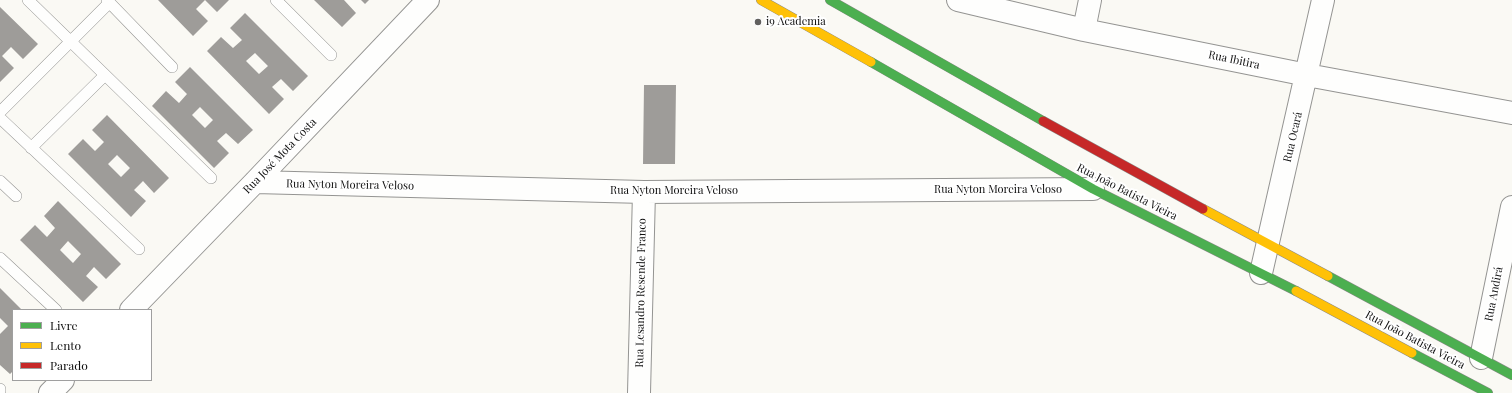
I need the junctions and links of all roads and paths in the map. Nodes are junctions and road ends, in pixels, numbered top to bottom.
1 (28, 0) edge
2 (276, 0) edge
3 (428, 0) edge
4 (761, 0) edge
5 (830, 0) edge
6 (958, 0) edge
7 (1090, 0) edge
8 (1323, 0) edge
9 (108, 1) edge
10 (1084, 30) junction
11 (70, 41) junction
12 (331, 55) dead end
13 (172, 67) dead end
14 (105, 75) junction
15 (1307, 75) junction
16 (0, 112) edge
17 (1512, 113) edge
18 (0, 118) edge
19 (31, 148) junction
20 (211, 178) dead end
21 (0, 181) edge
22 (255, 182) junction
23 (1093, 189) junction
24 (644, 192) junction
25 (16, 196) dead end
26 (1512, 207) edge
27 (1268, 243) junction
28 (139, 249) dead end
29 (0, 258) edge
30 (1261, 273) junction
31 (55, 309) edge
32 (132, 309) edge
33 (1482, 358) junction
34 (1512, 375) edge
35 (62, 381) edge
36 (50, 393) edge
37 (639, 393) edge
38 (1488, 393) edge

1 - 11 lane
2 - 12 lane
3 - 22 street, Rua José Mota Costa
4 - 23 street, Rua João Batista Vieira
5 - 27 street, Rua João Batista Vieira
6 - 10 street, Rua Ibitira
7 - 10 street
8 - 15 street, Rua Ocará
9 - 11 lane
9 - 13 lane
10 - 15 street, Rua Ibitira
11 - 14 lane
11 - 16 lane
14 - 19 lane
14 - 20 lane
15 - 17 street, Rua Ibitira
15 - 27 street, Rua Ocará
18 - 19 lane
19 - 28 lane
21 - 25 lane
22 - 24 street, Rua Nyton Moreira Veloso
22 - 32 street, Rua José Mota Costa
23 - 24 street, Rua Nyton Moreira Veloso
23 - 30 street, Rua João Batista Vieira
24 - 37 street, Rua Lesandro Resende Franco
26 - 33 street, Rua Andirá
27 - 30 street, Rua Ocará
27 - 33 street, Rua João Batista Vieira
29 - 31 lane
30 - 38 street, Rua João Batista Vieira
33 - 34 street, Rua João Batista Vieira
35 - 36 street

